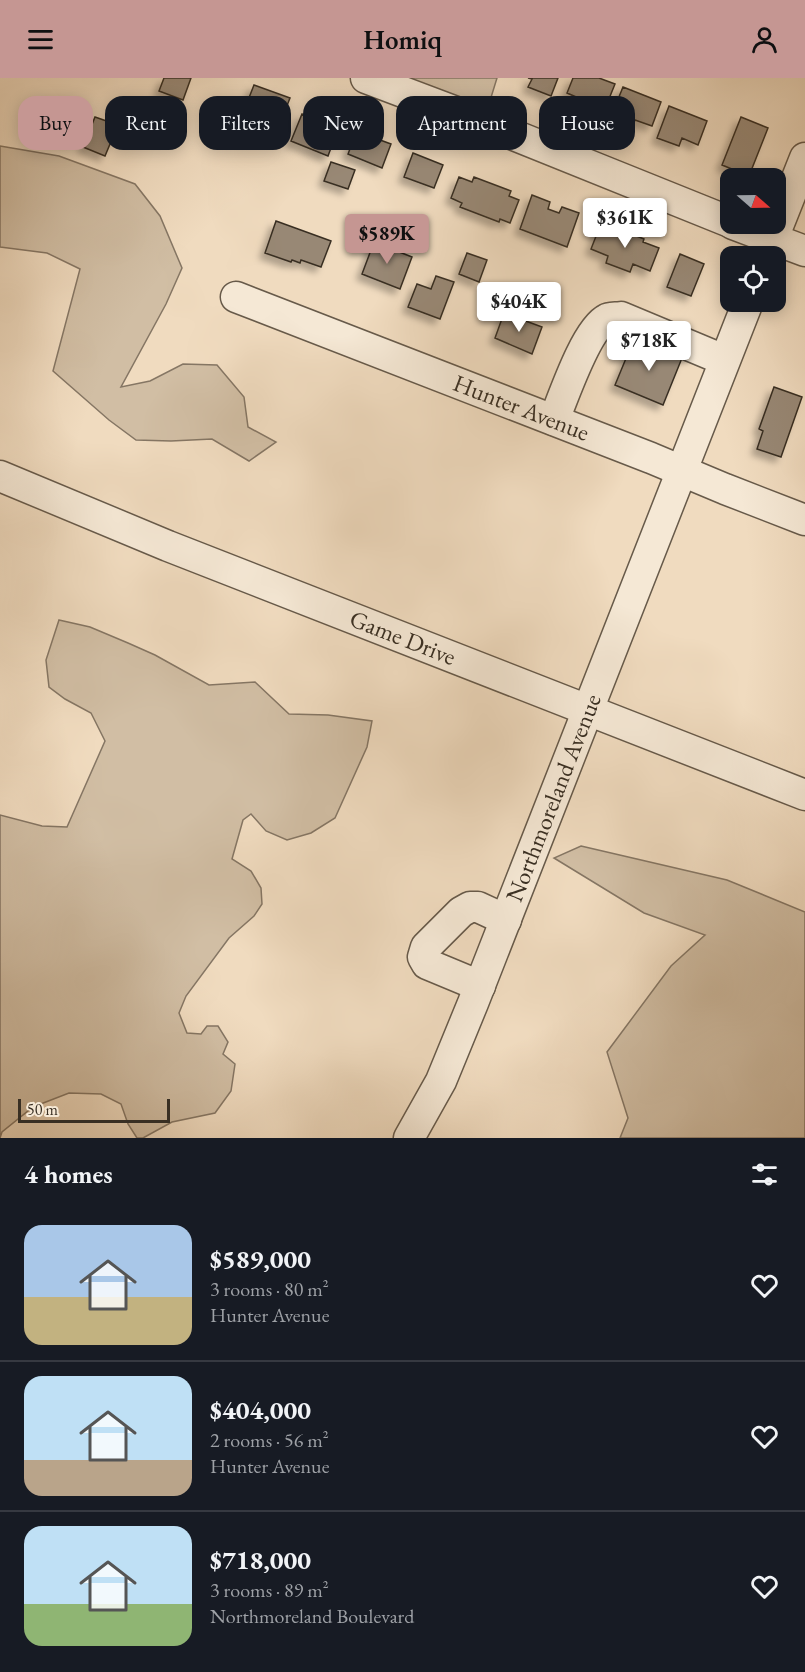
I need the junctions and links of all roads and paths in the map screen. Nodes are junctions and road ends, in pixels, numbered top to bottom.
1 (366, 78) edge
2 (805, 158) edge
3 (720, 218) edge
4 (748, 234) edge
5 (766, 246) edge
6 (770, 246) edge
7 (786, 249) edge
8 (805, 250) edge
9 (236, 297) dead end
10 (744, 312) edge
11 (724, 360) junction
12 (554, 420) junction
13 (684, 461) junction
14 (0, 476) edge
15 (805, 520) edge
16 (587, 709) junction
17 (805, 795) edge
18 (506, 920) junction
19 (480, 986) junction
20 (409, 1138) edge

1 - 3 street
2 - 6 street
4 - 5 street
7 - 8 street
9 - 12 street, Hunter Avenue
10 - 11 street, Northmoreland Avenue
11 - 12 street
11 - 13 street, Northmoreland Avenue
12 - 13 street, Hunter Avenue
13 - 15 street, Hunter Avenue
13 - 16 street, Northmoreland Avenue
14 - 16 street, Game Drive
16 - 17 street, Game Drive
16 - 18 street, Northmoreland Avenue
18 - 19 street, Northmoreland Avenue
18 - 19 street
19 - 20 street, Northmoreland Avenue

